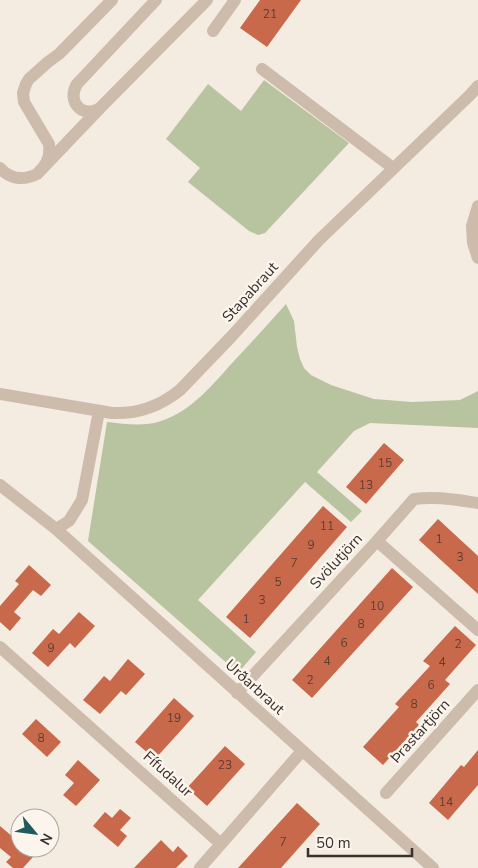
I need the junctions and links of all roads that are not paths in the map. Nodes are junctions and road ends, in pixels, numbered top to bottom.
1 (112, 0) edge
2 (156, 0) edge
3 (207, 0) edge
4 (235, 0) edge
5 (213, 31) dead end
6 (262, 70) dead end
7 (478, 86) edge
8 (100, 108) junction
9 (0, 168) edge
10 (393, 168) junction
11 (42, 169) junction
12 (478, 206) edge
13 (478, 258) edge
14 (0, 394) edge
15 (98, 411) junction
16 (0, 486) edge
17 (478, 503) edge
18 (56, 529) junction
19 (377, 541) junction
20 (478, 630) edge
21 (0, 647) edge
22 (478, 690) edge
23 (237, 693) junction
24 (302, 750) junction
25 (386, 793) dead end
26 (221, 844) junction
27 (200, 868) edge
28 (433, 868) edge

1 - 11 street
2 - 8 street
3 - 8 street
4 - 5 street
6 - 10 street
7 - 10 street, Stapabraut
8 - 11 street
9 - 11 street
10 - 15 street, Stapabraut
12 - 13 street
14 - 15 street, Stapabraut
15 - 18 street
16 - 18 street, Urðarbraut
17 - 19 street, Svölutjörn
18 - 23 street, Urðarbraut
19 - 20 street
19 - 23 street, Svölutjörn
21 - 26 street, Fífudalur
22 - 25 street, Þrastartjörn
23 - 24 street, Urðarbraut
24 - 26 street
24 - 28 street, Urðarbraut
26 - 27 street

